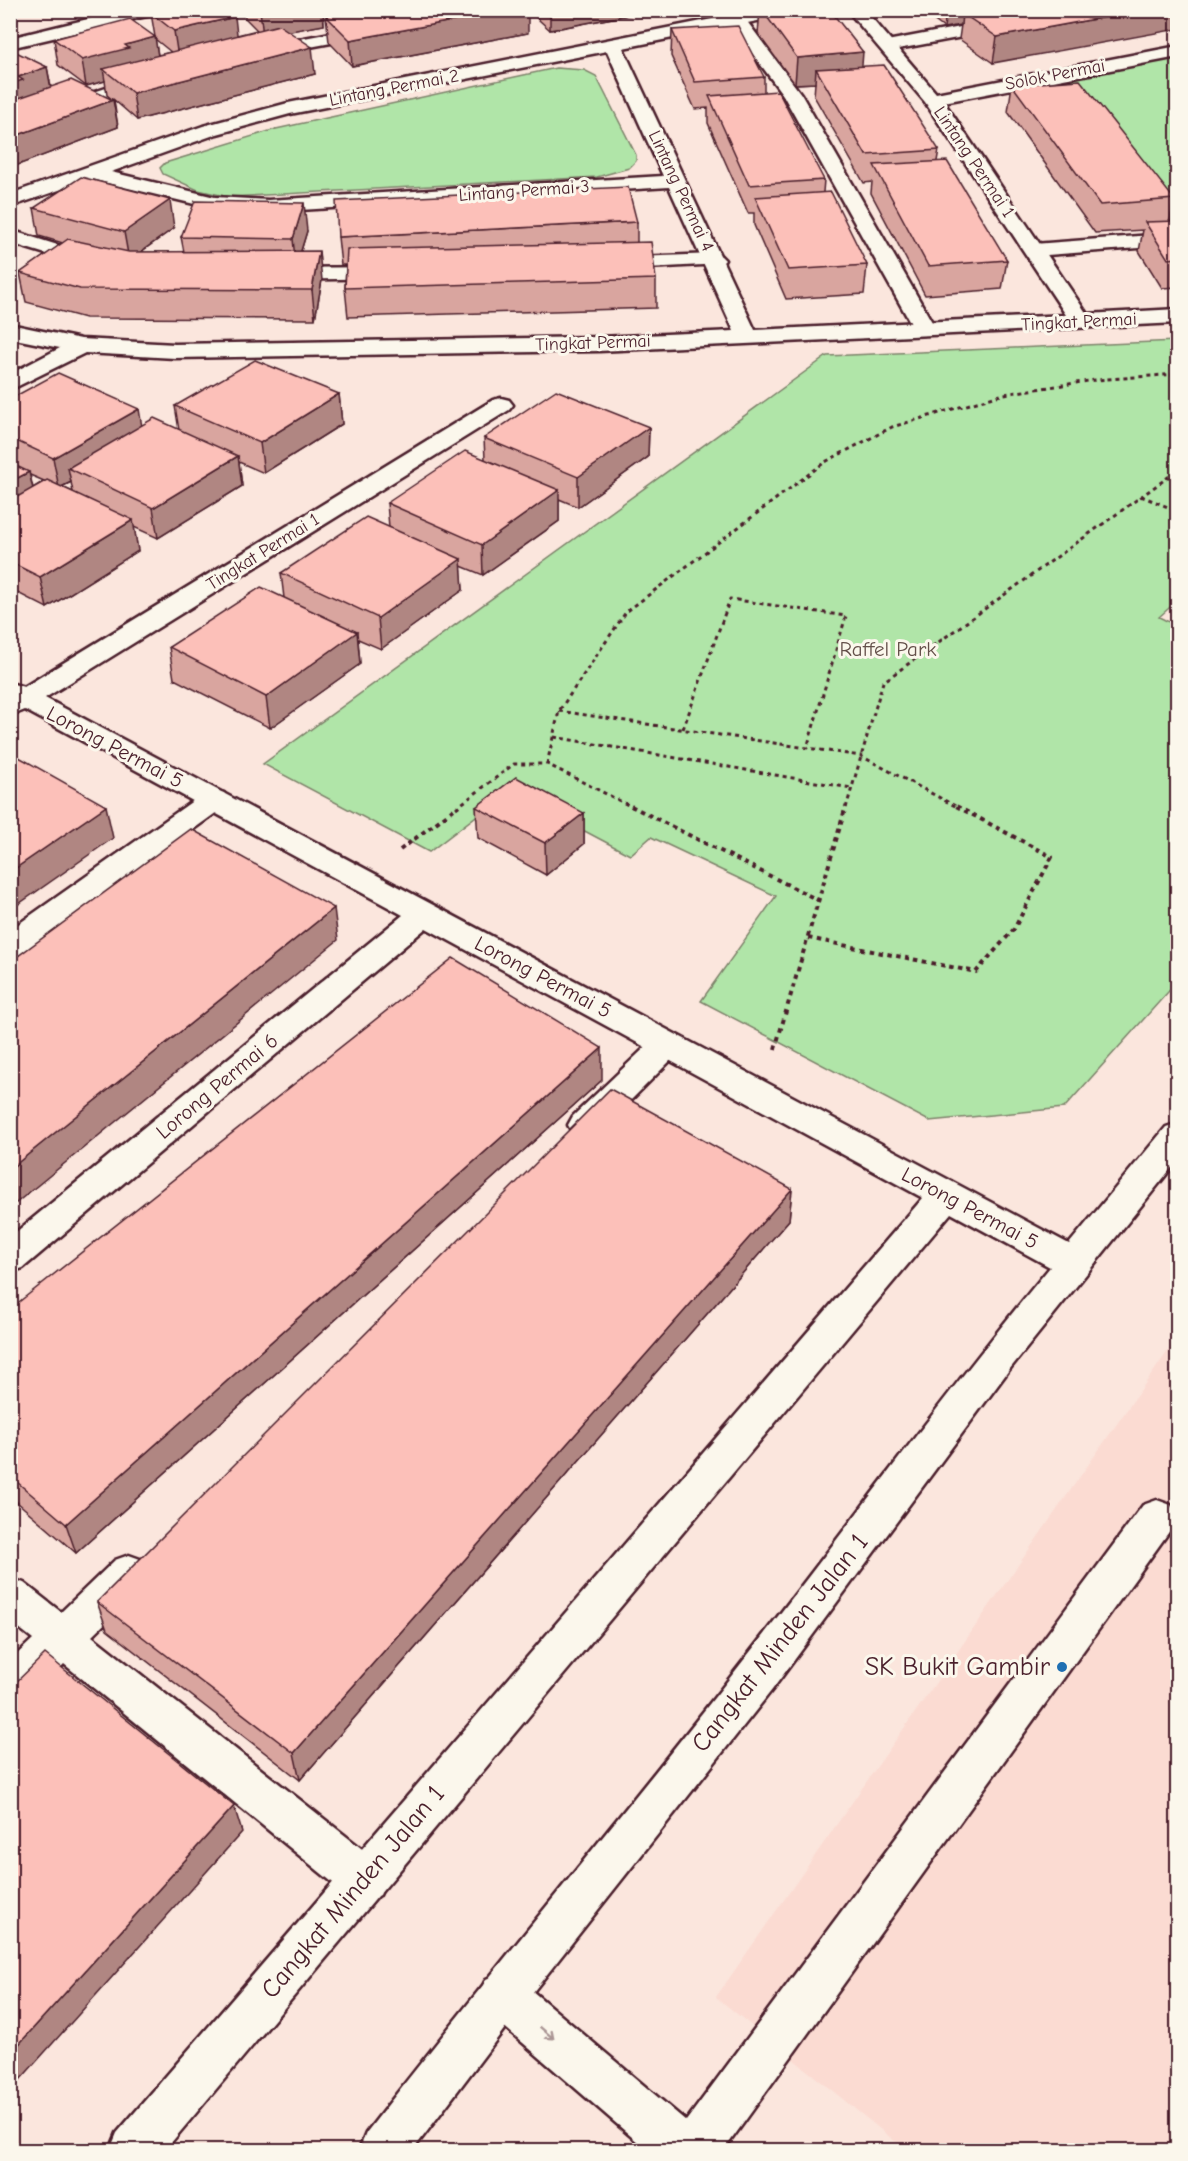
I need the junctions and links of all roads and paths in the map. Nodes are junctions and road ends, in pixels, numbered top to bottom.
1 (149, 10) edge
2 (787, 10) edge
3 (855, 10) edge
4 (1081, 10) edge
5 (737, 20) junction
6 (393, 27) edge
7 (10, 43) edge
8 (613, 45) junction
9 (887, 46) junction
10 (1178, 51) edge
11 (239, 56) edge
12 (172, 73) edge
13 (1054, 75) junction
14 (1070, 93) edge
15 (932, 99) junction
16 (10, 126) edge
17 (1131, 166) edge
18 (88, 172) junction
19 (676, 181) junction
20 (10, 201) edge
21 (1178, 220) edge
22 (10, 236) edge
23 (1178, 239) edge
24 (1034, 250) junction
25 (714, 260) junction
26 (587, 266) edge
27 (109, 268) edge
28 (405, 273) edge
29 (259, 274) edge
30 (1178, 316) edge
31 (1082, 322) junction
32 (925, 330) junction
33 (10, 331) edge
34 (748, 338) junction
35 (81, 346) junction
36 (1178, 374) edge
37 (10, 383) edge
38 (501, 405) dead end
39 (1178, 470) edge
40 (1141, 496) junction
41 (1178, 511) edge
42 (16, 699) edge
43 (559, 711) junction
44 (683, 729) junction
45 (554, 737) junction
46 (807, 748) junction
47 (861, 756) junction
48 (547, 764) junction
49 (851, 788) junction
50 (214, 800) junction
51 (361, 880) junction
52 (818, 900) junction
53 (424, 914) junction
54 (808, 938) junction
55 (10, 946) edge
56 (667, 1045) junction
57 (761, 1096) junction
58 (1178, 1136) edge
59 (565, 1145) edge
60 (946, 1195) junction
61 (10, 1258) edge
62 (1075, 1264) junction
63 (1156, 1517) dead end
64 (157, 1546) edge
65 (10, 1596) edge
66 (63, 1638) junction
67 (10, 1689) edge
68 (364, 1879) junction
69 (502, 1995) junction
70 (134, 2151) edge
71 (383, 2151) edge
72 (683, 2151) edge
73 (695, 2151) edge

1 - 7 street
2 - 5 street, Lintang Permai 2
3 - 9 street, Lintang Permai 1
4 - 9 street
5 - 8 street, Lintang Permai 2
5 - 32 street
6 - 11 street
8 - 18 street, Lintang Permai 2
8 - 19 street, Lintang Permai 4
9 - 15 street, Lintang Permai 1
10 - 13 street, Solok Permai
12 - 16 street
13 - 14 street
13 - 15 street, Solok Permai
15 - 24 street, Lintang Permai 1
17 - 21 street
18 - 19 street, Lintang Permai 3
18 - 20 street, Lintang Permai 2
19 - 25 street, Lintang Permai 4
22 - 27 street
23 - 24 street
24 - 31 street, Lintang Permai 1
25 - 26 street
25 - 34 street, Lintang Permai 4
28 - 29 street
30 - 31 street, Tingkat Permai
31 - 32 street, Tingkat Permai
32 - 34 street, Tingkat Permai
33 - 35 street, Tingkat Permai
34 - 35 street, Tingkat Permai
35 - 37 street
36 - 43 path
38 - 42 street, Tingkat Permai 1
39 - 40 path
40 - 41 path
40 - 47 path
42 - 50 street, Lorong Permai 5
43 - 44 path
43 - 45 path
44 - 46 path
44 - 46 path
45 - 48 path
45 - 49 path
46 - 47 path
47 - 49 path
47 - 54 path
48 - 51 path
48 - 52 path
49 - 52 path
50 - 51 street, Lorong Permai 5
50 - 55 street
51 - 53 street, Lorong Permai 5
52 - 54 path
53 - 56 street, Lorong Permai 5
53 - 61 street, Lorong Permai 6
54 - 57 path
56 - 57 street, Lorong Permai 5
56 - 59 street
57 - 60 street, Lorong Permai 5
58 - 62 street, Cangkat Minden Jalan 1
60 - 62 street, Lorong Permai 5
60 - 68 street, Cangkat Minden Jalan 1
62 - 69 street, Cangkat Minden Jalan 1
63 - 73 street
64 - 66 street
65 - 66 street
66 - 67 street
66 - 68 street
68 - 70 street, Cangkat Minden Jalan 1
69 - 71 street, Cangkat Minden Jalan 1
69 -> 72 street

